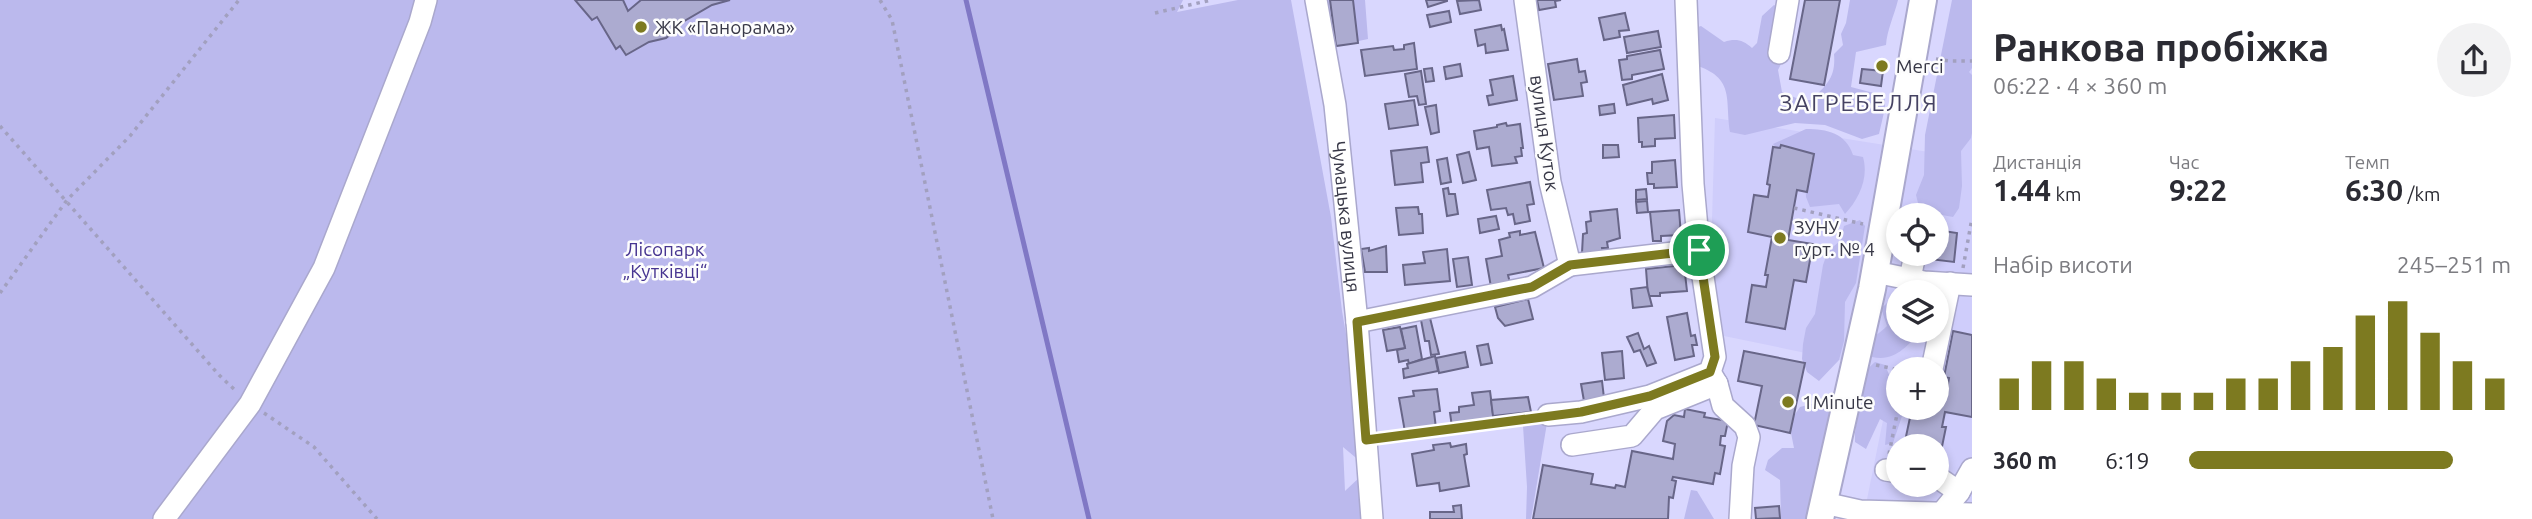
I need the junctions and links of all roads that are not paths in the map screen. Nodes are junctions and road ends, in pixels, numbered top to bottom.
1 (426, 0) edge
2 (1316, 0) edge
3 (1525, 0) edge
4 (1686, 0) edge
5 (1788, 0) edge
6 (1923, 0) edge
7 (1779, 53) dead end
8 (1699, 250) junction
9 (1570, 265) junction
10 (1913, 266) edge
11 (1875, 272) junction
12 (1910, 279) junction
13 (1961, 284) edge
14 (1357, 322) junction
15 (1936, 357) edge
16 (1713, 378) junction
17 (1549, 415) road end
18 (1572, 445) dead end
19 (1972, 469) edge
20 (1949, 485) edge
21 (1959, 492) junction
22 (1822, 511) edge
23 (1941, 514) junction
24 (1972, 514) edge
25 (164, 519) edge
26 (1372, 519) edge
27 (1740, 519) edge

1 - 25 street
2 - 14 street, Чумацька вулиця
3 - 9 street, вулиця Куток
4 - 8 street
5 - 7 street
6 - 11 main road
8 - 9 street
8 - 16 street
9 - 14 street
10 - 12 street
11 - 12 street
11 - 22 main road
12 - 13 street
13 - 15 street
14 - 26 street, Чумацька вулиця
16 - 17 street
16 - 18 street
16 - 27 street
19 - 21 street
20 - 21 street
21 - 23 street
22 - 23 street
23 - 24 street

